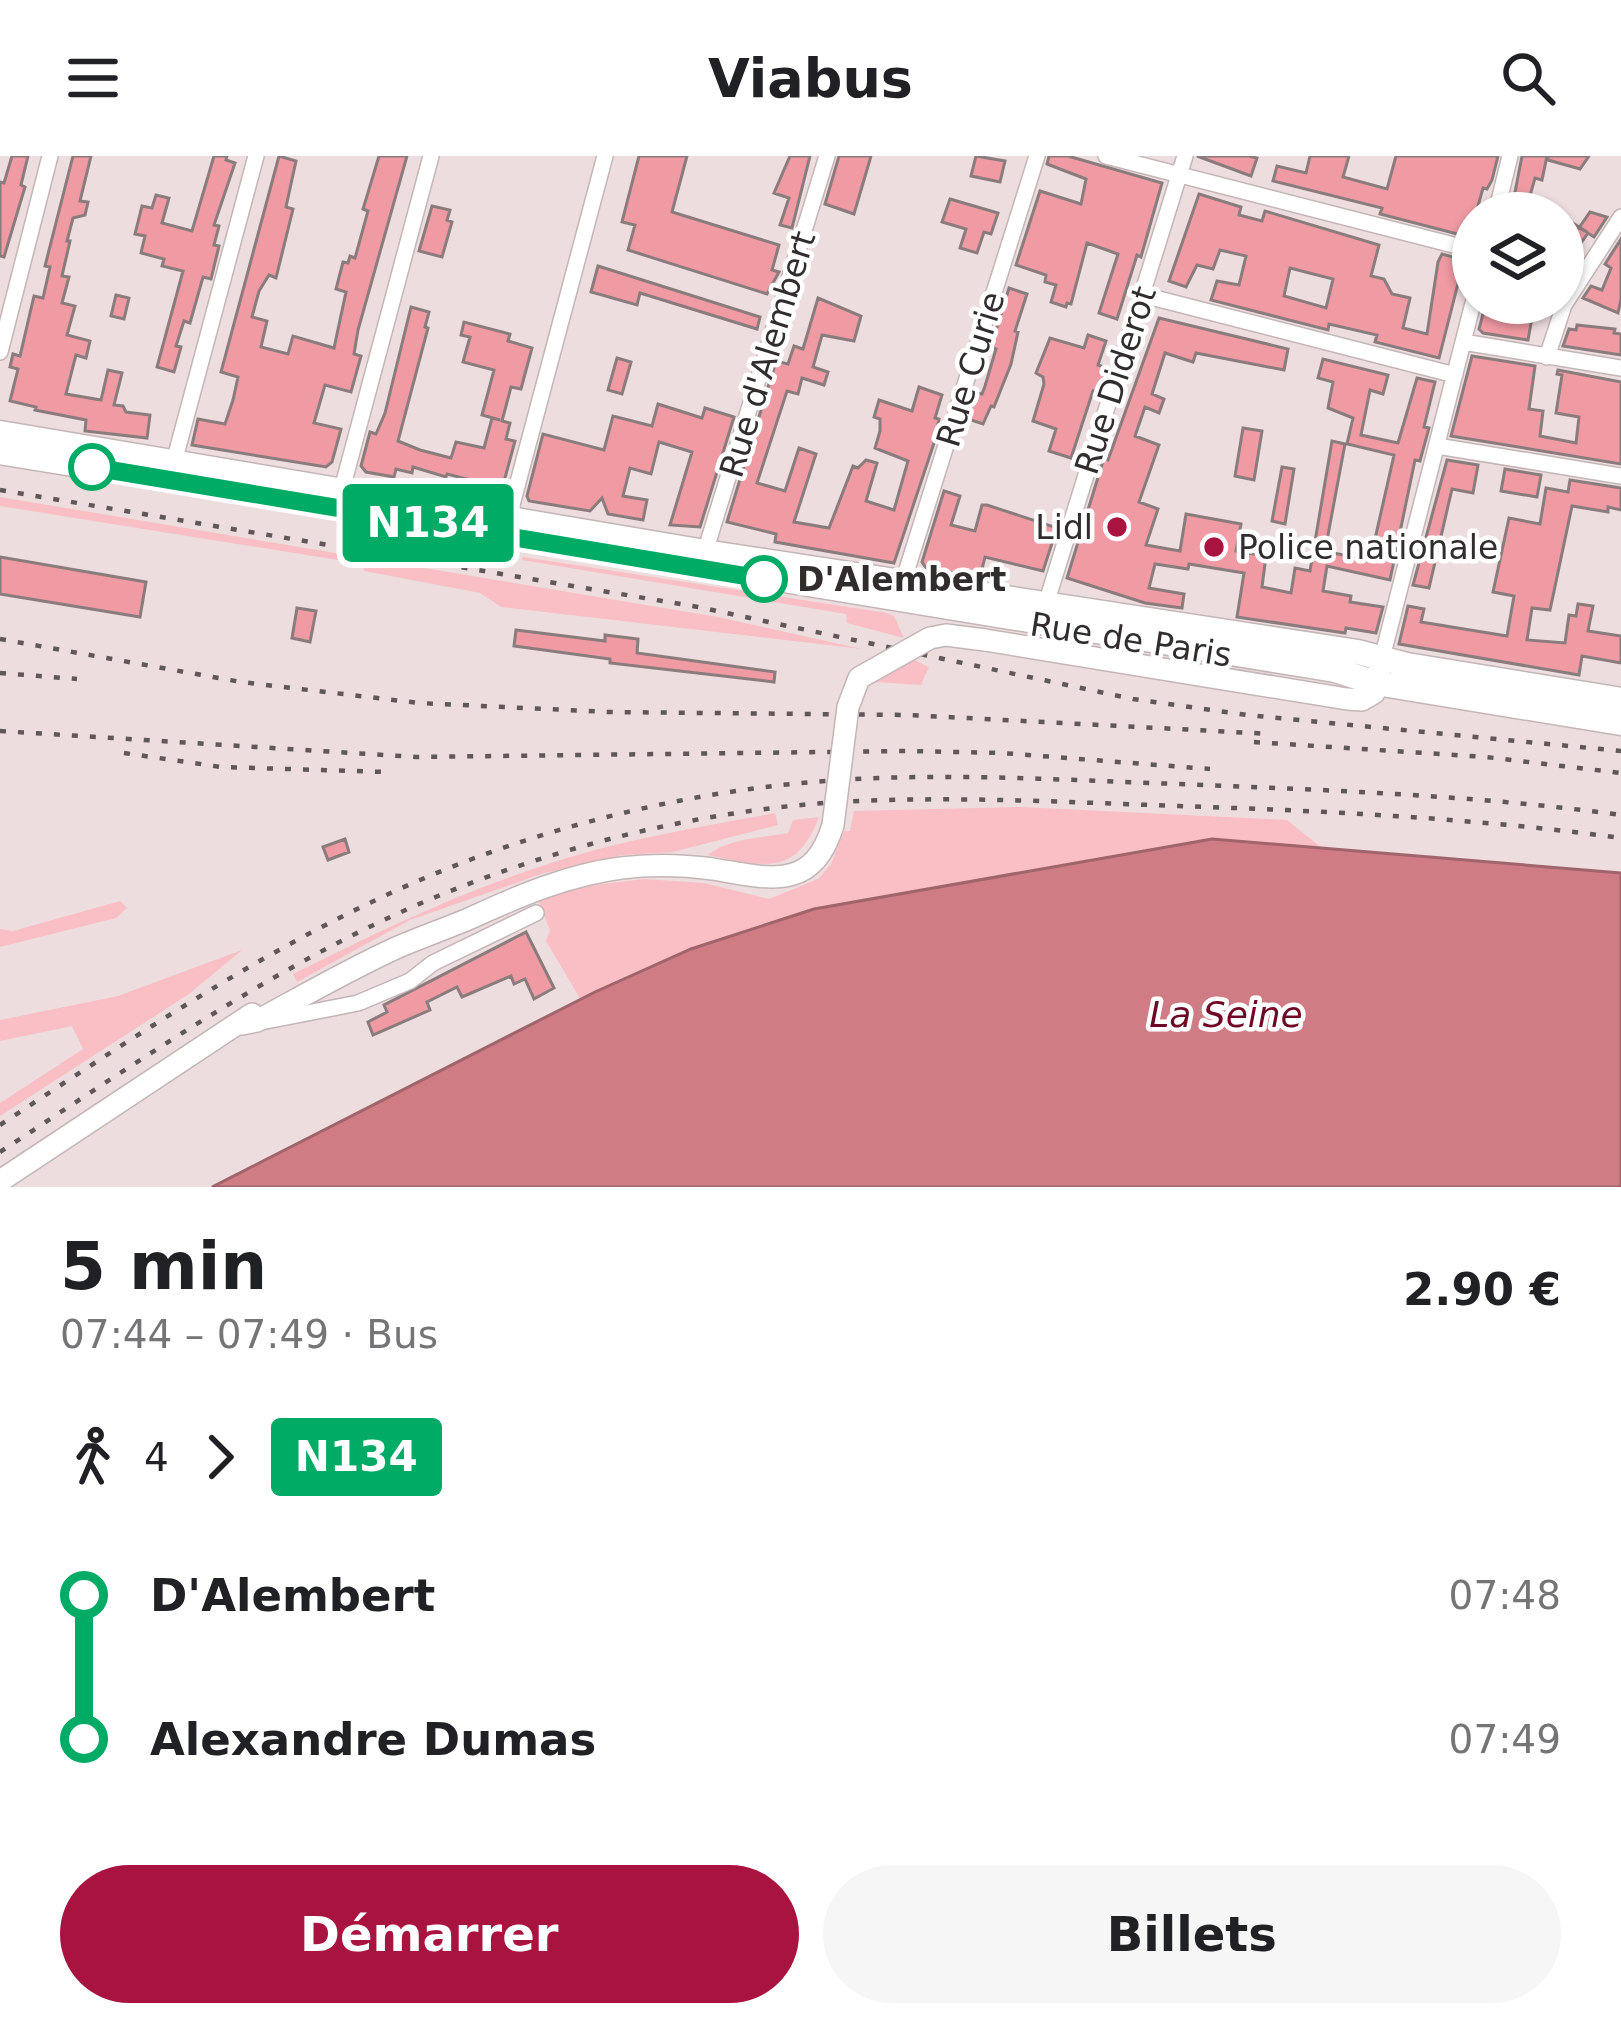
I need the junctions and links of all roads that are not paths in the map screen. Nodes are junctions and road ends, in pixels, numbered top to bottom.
1 (50, 156) edge
2 (256, 156) edge
3 (431, 156) edge
4 (604, 156) edge
5 (826, 156) edge
6 (1036, 156) edge
7 (1106, 156) edge
8 (1185, 156) edge
9 (1510, 156) edge
10 (1178, 175) junction
11 (1501, 192) edge
12 (1621, 217) edge
13 (1452, 245) edge
14 (1143, 295) junction
15 (1468, 324) edge
16 (1463, 342) junction
17 (0, 352) edge
18 (1547, 357) junction
19 (1621, 368) edge
20 (1455, 374) junction
21 (0, 433) edge
22 (1437, 446) junction
23 (0, 452) edge
24 (173, 461) junction
25 (1621, 476) edge
26 (342, 489) junction
27 (508, 516) junction
28 (473, 529) junction
29 (521, 540) junction
30 (705, 552) junction
31 (902, 582) junction
32 (1046, 604) junction
33 (1379, 671) junction
34 (1621, 700) edge
35 (1621, 723) edge
36 (536, 913) dead end
37 (417, 935) junction
38 (433, 963) junction
39 (249, 1022) junction
40 (0, 1180) edge

1 - 17 street
2 - 24 street
3 - 26 street
4 - 27 street
5 - 30 street, Rue d'Alembert
6 - 31 street, Rue Curie
7 - 10 street
8 - 10 street, Rue Diderot
9 - 11 street
10 - 13 street
10 - 14 street, Rue Diderot
12 - 18 street
14 - 20 street
14 - 32 street, Rue Diderot
15 - 16 street
16 - 18 street
16 - 20 street
18 - 19 street
20 - 22 street
21 - 24 main road, Rue de Paris
22 - 25 street
22 - 33 street
23 - 28 main road, Rue de Paris
24 - 26 main road, Rue de Paris
26 - 27 main road, Rue de Paris
27 - 28 main road
27 - 29 street
27 - 30 main road, Rue de Paris
28 - 29 main road, Rue de Paris
29 - 33 main road, Rue de Paris
30 - 31 main road, Rue de Paris
31 - 32 main road, Rue de Paris
32 - 33 main road, Rue de Paris
33 - 34 main road, Rue de Paris
33 - 35 main road, Rue de Paris
33 - 37 main road, bridge
36 - 38 street
37 - 38 street
37 - 39 main road
38 - 39 street
39 - 40 main road

